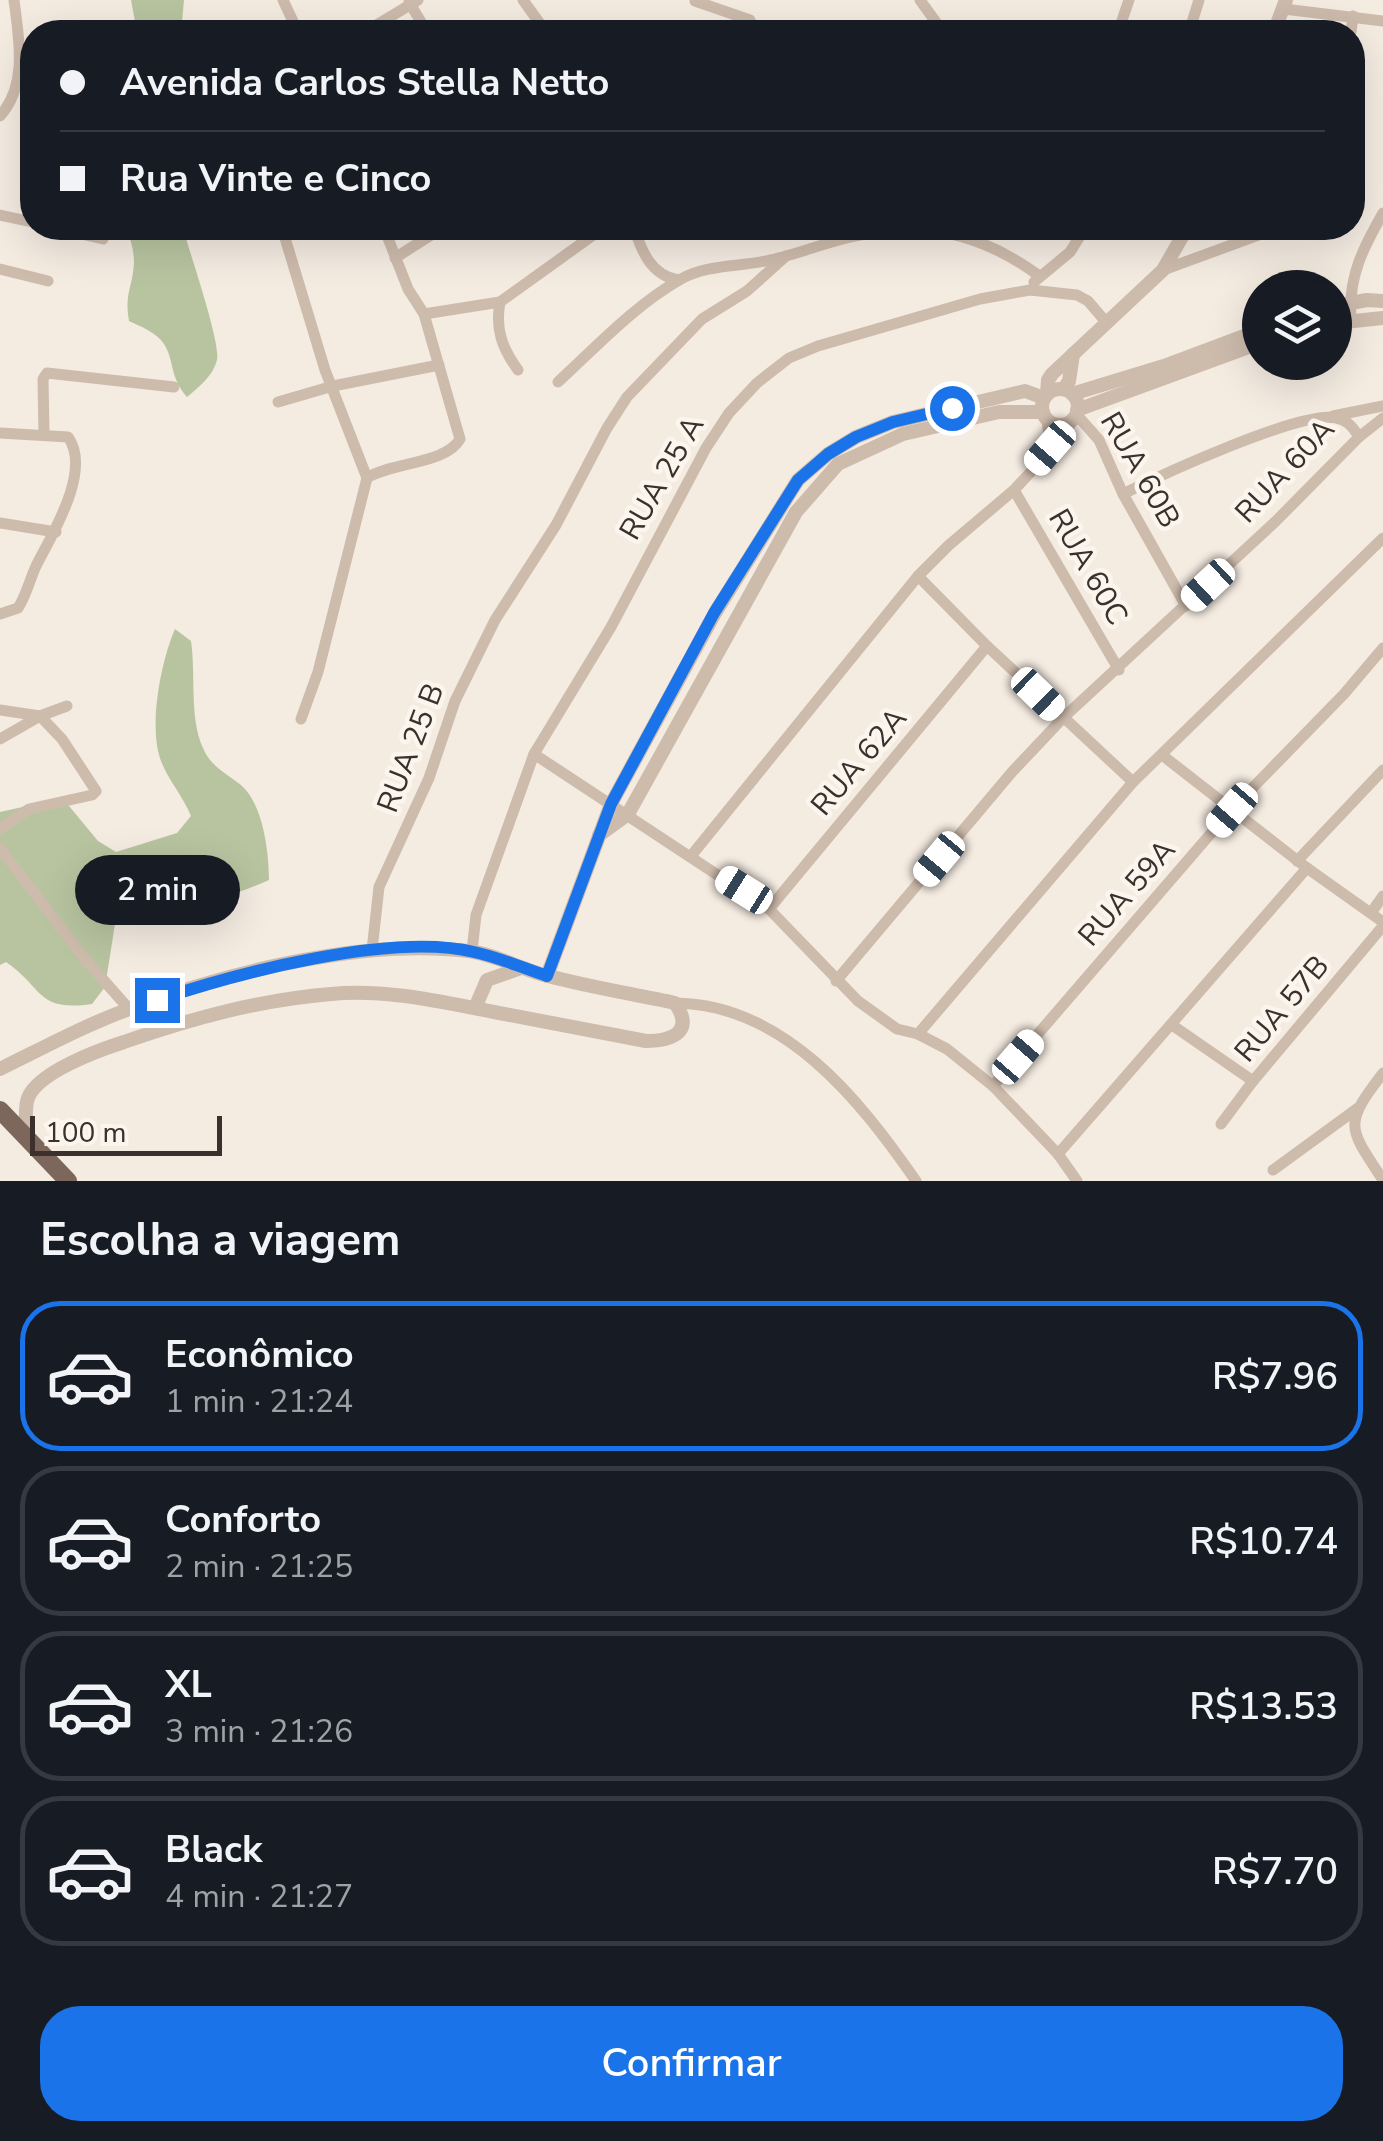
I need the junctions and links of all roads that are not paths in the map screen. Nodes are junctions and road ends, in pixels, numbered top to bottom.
1 (14, 0) edge
2 (695, 1) edge
3 (412, 2) edge
4 (1285, 4) edge
5 (1354, 16) junction
6 (384, 20) edge
7 (750, 20) edge
8 (1353, 20) edge
9 (1383, 21) edge
10 (0, 116) edge
11 (1383, 213) edge
12 (286, 240) edge
13 (388, 240) edge
14 (423, 240) edge
15 (586, 240) edge
16 (638, 240) edge
17 (847, 240) edge
18 (974, 240) edge
19 (1076, 240) edge
20 (1181, 240) edge
21 (1245, 240) edge
22 (786, 256) junction
23 (395, 258) junction
24 (0, 270) edge
25 (1163, 270) junction
26 (1352, 274) edge
27 (1038, 276) junction
28 (678, 280) junction
29 (48, 281) dead end
30 (1030, 290) junction
31 (1383, 300) edge
32 (500, 302) junction
33 (1352, 303) edge
34 (424, 314) junction
35 (1383, 318) edge
36 (1352, 320) edge
37 (1106, 322) junction
38 (1242, 337) edge
39 (1242, 350) edge
40 (1072, 354) junction
41 (439, 364) junction
42 (518, 370) dead end
43 (558, 382) dead end
44 (333, 386) junction
45 (174, 387) dead end
46 (1068, 392) junction
47 (278, 402) dead end
48 (1045, 406) junction
49 (1383, 406) edge
50 (1075, 415) junction
51 (1332, 416) junction
52 (1383, 418) edge
53 (0, 432) edge
54 (1357, 432) junction
55 (44, 433) junction
56 (1050, 448) junction
57 (367, 478) junction
58 (1014, 490) junction
59 (1123, 494) junction
60 (0, 523) edge
61 (56, 532) junction
62 (1383, 538) edge
63 (918, 576) junction
64 (1186, 606) junction
65 (0, 614) edge
66 (987, 646) junction
67 (1383, 648) edge
68 (1119, 670) junction
69 (66, 706) dead end
70 (0, 710) edge
71 (40, 716) junction
72 (1063, 718) junction
73 (301, 719) dead end
74 (0, 739) edge
75 (534, 754) junction
76 (1162, 756) junction
77 (1383, 770) edge
78 (1134, 782) junction
79 (611, 804) junction
80 (1232, 810) junction
81 (628, 814) junction
82 (0, 829) edge
83 (597, 836) junction
84 (0, 848) edge
85 (691, 856) junction
86 (1302, 865) junction
87 (1383, 896) edge
88 (769, 908) junction
89 (1370, 912) junction
90 (1383, 924) edge
91 (372, 950) junction
92 (472, 951) junction
93 (522, 968) junction
94 (547, 976) junction
95 (836, 981) junction
96 (675, 1003) junction
97 (475, 1008) junction
98 (128, 1009) junction
99 (1172, 1025) junction
100 (918, 1034) junction
101 (0, 1068) edge
102 (1383, 1073) edge
103 (1253, 1081) junction
104 (992, 1086) junction
105 (1358, 1108) junction
106 (0, 1110) edge
107 (1221, 1124) dead end
108 (26, 1136) junction
109 (1058, 1154) junction
110 (1273, 1170) dead end
111 (63, 1178) edge
112 (1383, 1180) edge
113 (916, 1181) edge
114 (1077, 1181) edge

1 - 10 street
2 - 7 street
3 - 6 street
4 - 5 street
5 - 8 street
5 - 9 street
11 - 26 street
12 - 44 street
13 - 23 street
14 - 23 street
15 - 32 street
16 - 28 street
17 - 22 street
18 - 27 street
19 - 27 street
20 - 25 street
21 - 25 street
22 - 28 street
22 - 91 street, RUA 25 B
23 - 34 street
24 - 29 street
25 - 37 street
27 - 30 street
28 - 43 street
30 - 37 street, RUA 25 A
30 - 75 street, RUA 25 A
31 - 33 street
32 - 34 street
32 - 42 street
34 - 41 street
35 - 36 street
37 - 40 street
38 - 46 street
39 - 50 street
40 - 46 street, RUA 60B
40 - 48 street
41 - 44 street
41 - 57 street
44 - 47 street
44 - 57 street
45 - 55 street
46 - 48 street
46 - 50 street
48 - 50 street
48 - 56 street
48 - 79 street
48 - 81 street
49 - 51 street
50 - 56 street
50 - 59 street, RUA 60B
51 - 54 street
51 - 59 street
52 - 54 street, RUA 60A
53 - 55 street
54 - 64 street, RUA 60A
55 - 61 street
56 - 58 street
57 - 73 street
58 - 63 street
58 - 68 street, RUA 60C
59 - 64 street, RUA 60B
60 - 61 street
61 - 65 street
62 - 76 street
63 - 66 street
63 - 85 street
64 - 68 street, RUA 60A
66 - 72 street
66 - 88 street, RUA 62A
67 - 80 street, RUA 59A
68 - 72 street, RUA 60A
69 - 71 street
70 - 71 street
71 - 74 street
71 - 82 street
72 - 78 street
72 - 95 street, RUA 60A
75 - 79 street
75 - 92 street, RUA 25 A
76 - 78 street
76 - 80 street
77 - 86 street
78 - 100 street
79 - 81 street
79 - 83 street
80 - 86 street
80 - 104 street, RUA 59A
81 - 83 street
81 - 85 street
83 - 94 street
84 - 98 street
85 - 88 street
86 - 89 street
86 - 99 street
87 - 89 street
88 - 95 street
89 - 90 street
90 - 103 street, RUA 57B
91 - 92 street
91 - 98 street
92 - 93 street
93 - 94 street
93 - 97 street
94 - 96 street
95 - 100 street
96 - 97 street
96 - 113 street
97 - 108 street
98 - 101 street
99 - 103 street
99 - 109 street
100 - 104 street
102 - 105 street
103 - 107 street, RUA 57B
104 - 109 street
105 - 110 street
105 - 112 street
106 - 108 main road
108 - 111 main road
109 - 114 street

